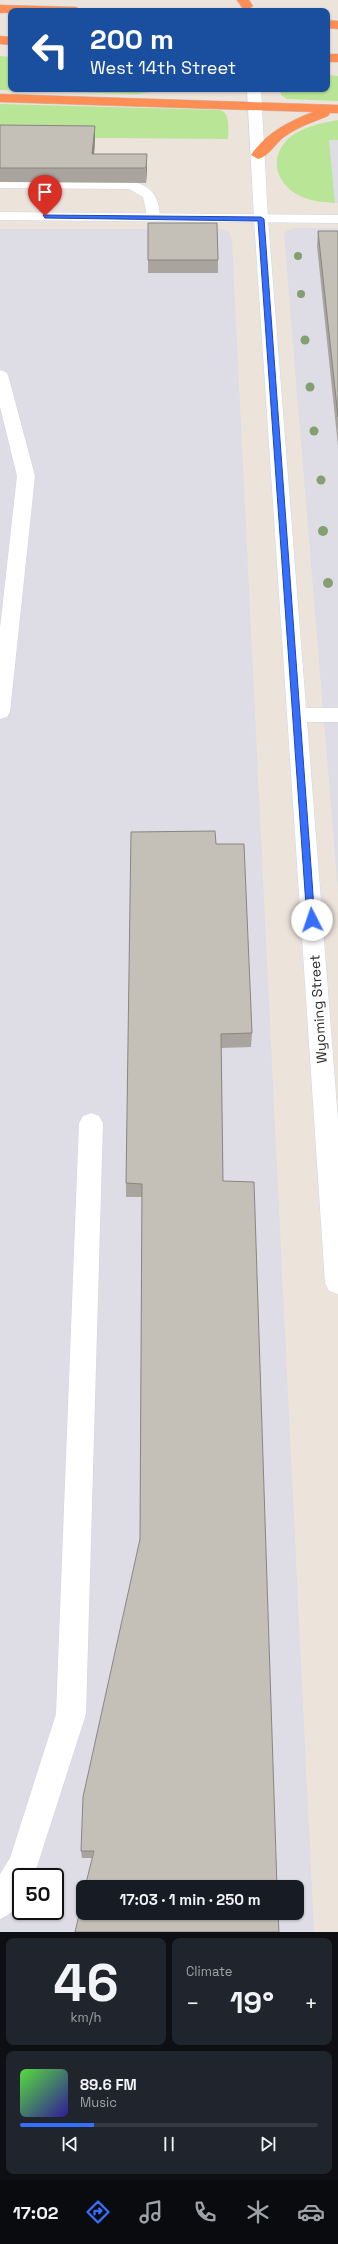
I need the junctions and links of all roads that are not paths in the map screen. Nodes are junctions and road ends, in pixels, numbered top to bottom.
1 (182, 92) edge
2 (254, 92) edge
3 (0, 98) edge
4 (130, 101) junction
5 (254, 106) junction
6 (338, 110) edge
7 (258, 155) junction
8 (0, 184) edge
9 (0, 216) edge
10 (153, 218) junction
11 (338, 218) edge
12 (261, 219) junction
13 (0, 375) edge
14 (0, 712) edge
15 (297, 715) junction
16 (338, 715) edge
17 (91, 1122) dead end
18 (338, 1283) edge
19 (0, 1903) edge

1 - 4 highway
2 - 5 main road, Wyoming Street
3 - 4 highway
4 - 5 highway
5 - 6 highway
5 - 7 main road, Wyoming Street
6 - 7 highway
7 - 12 main road, Wyoming Street
8 - 10 main road
9 - 10 main road
10 - 12 main road
11 - 12 main road
12 - 15 main road, Wyoming Street
13 - 14 main road
15 - 16 main road
15 - 18 main road, Wyoming Street
17 - 19 main road

